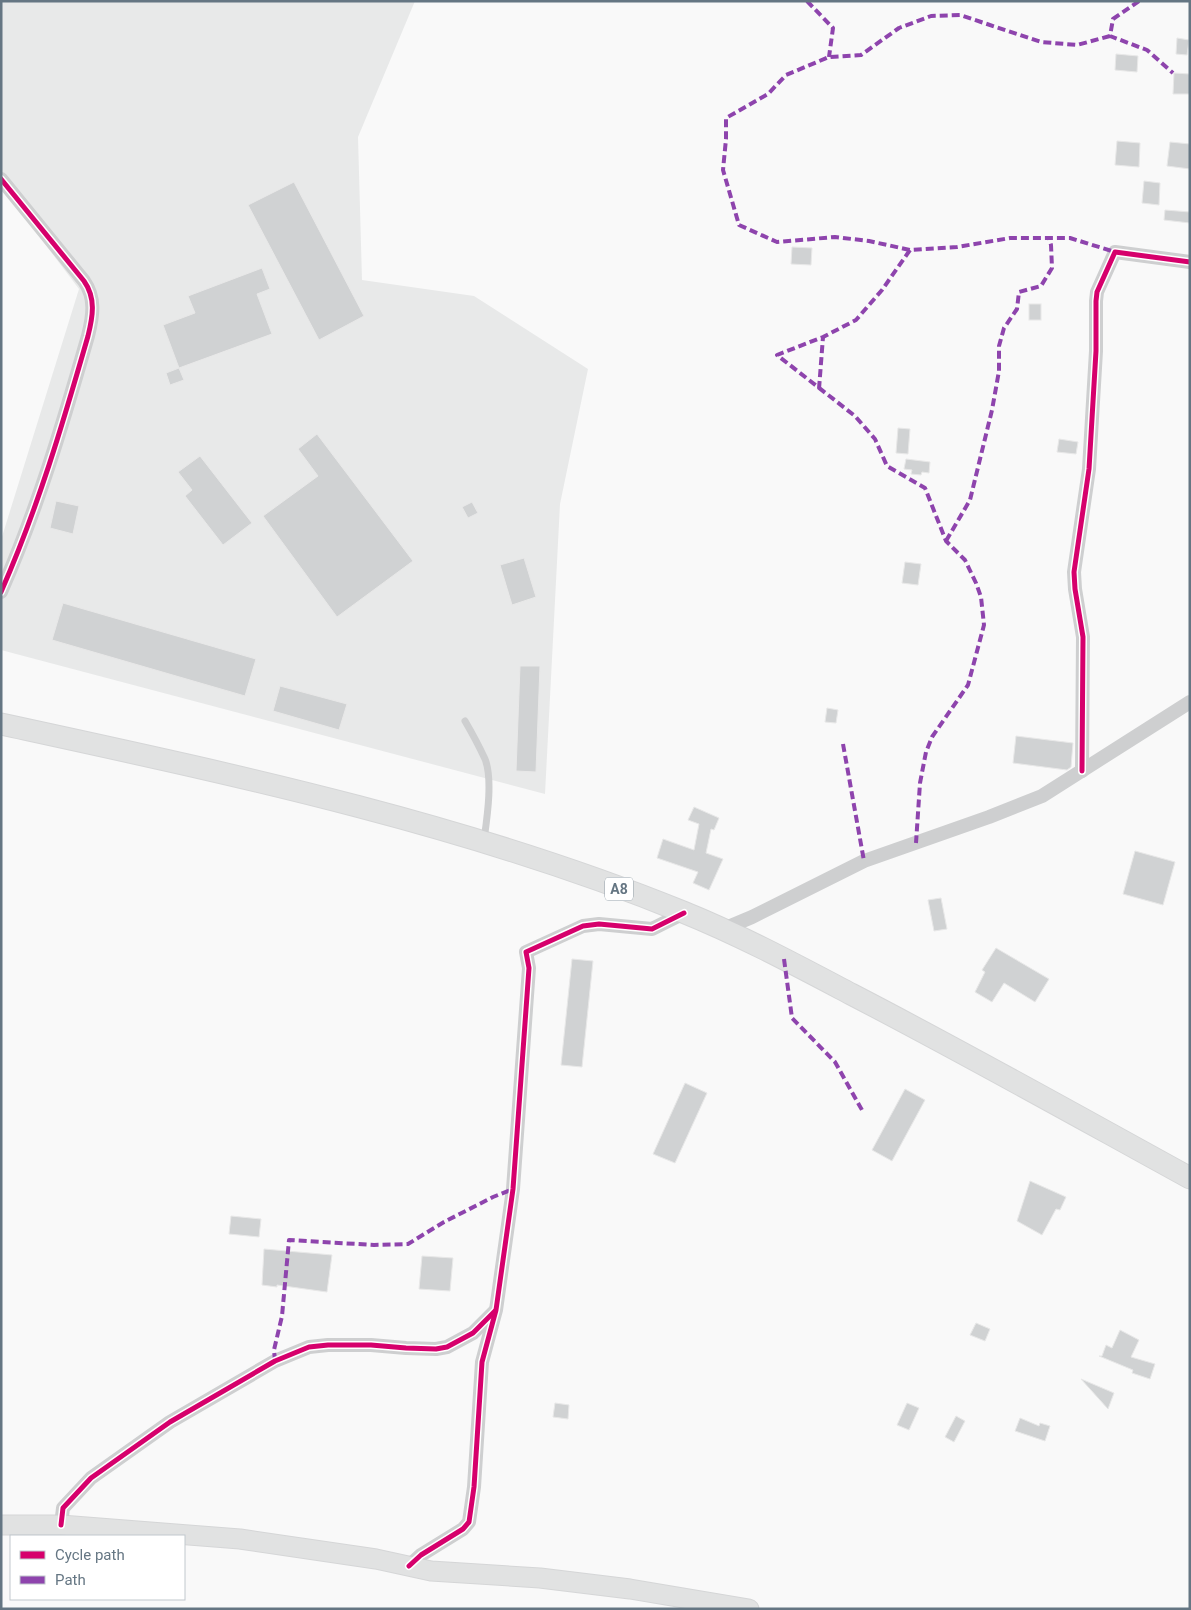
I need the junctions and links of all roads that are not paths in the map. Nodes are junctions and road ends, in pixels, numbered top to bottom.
1 (1, 179) edge
2 (1190, 262) edge
3 (1, 592) edge
4 (1190, 702) edge
5 (465, 721) dead end
6 (1, 724) edge
7 (1082, 771) junction
8 (484, 842) junction
9 (684, 912) junction
10 (721, 930) junction
11 (1190, 1178) edge
12 (496, 1310) junction
13 (1, 1525) edge
14 (61, 1526) junction
15 (185, 1535) edge
16 (185, 1535) edge
17 (409, 1566) junction
18 (749, 1609) edge

1 - 3 street
2 - 7 street
4 - 7 street
5 - 8 lane
6 - 8 main road, A8
7 - 10 street
8 - 9 main road, A8
9 - 10 main road, A8
9 - 12 street
10 - 11 main road, A8
12 - 14 street
12 - 17 street
13 - 14 street
14 - 16 street
15 - 17 street
17 - 18 street

